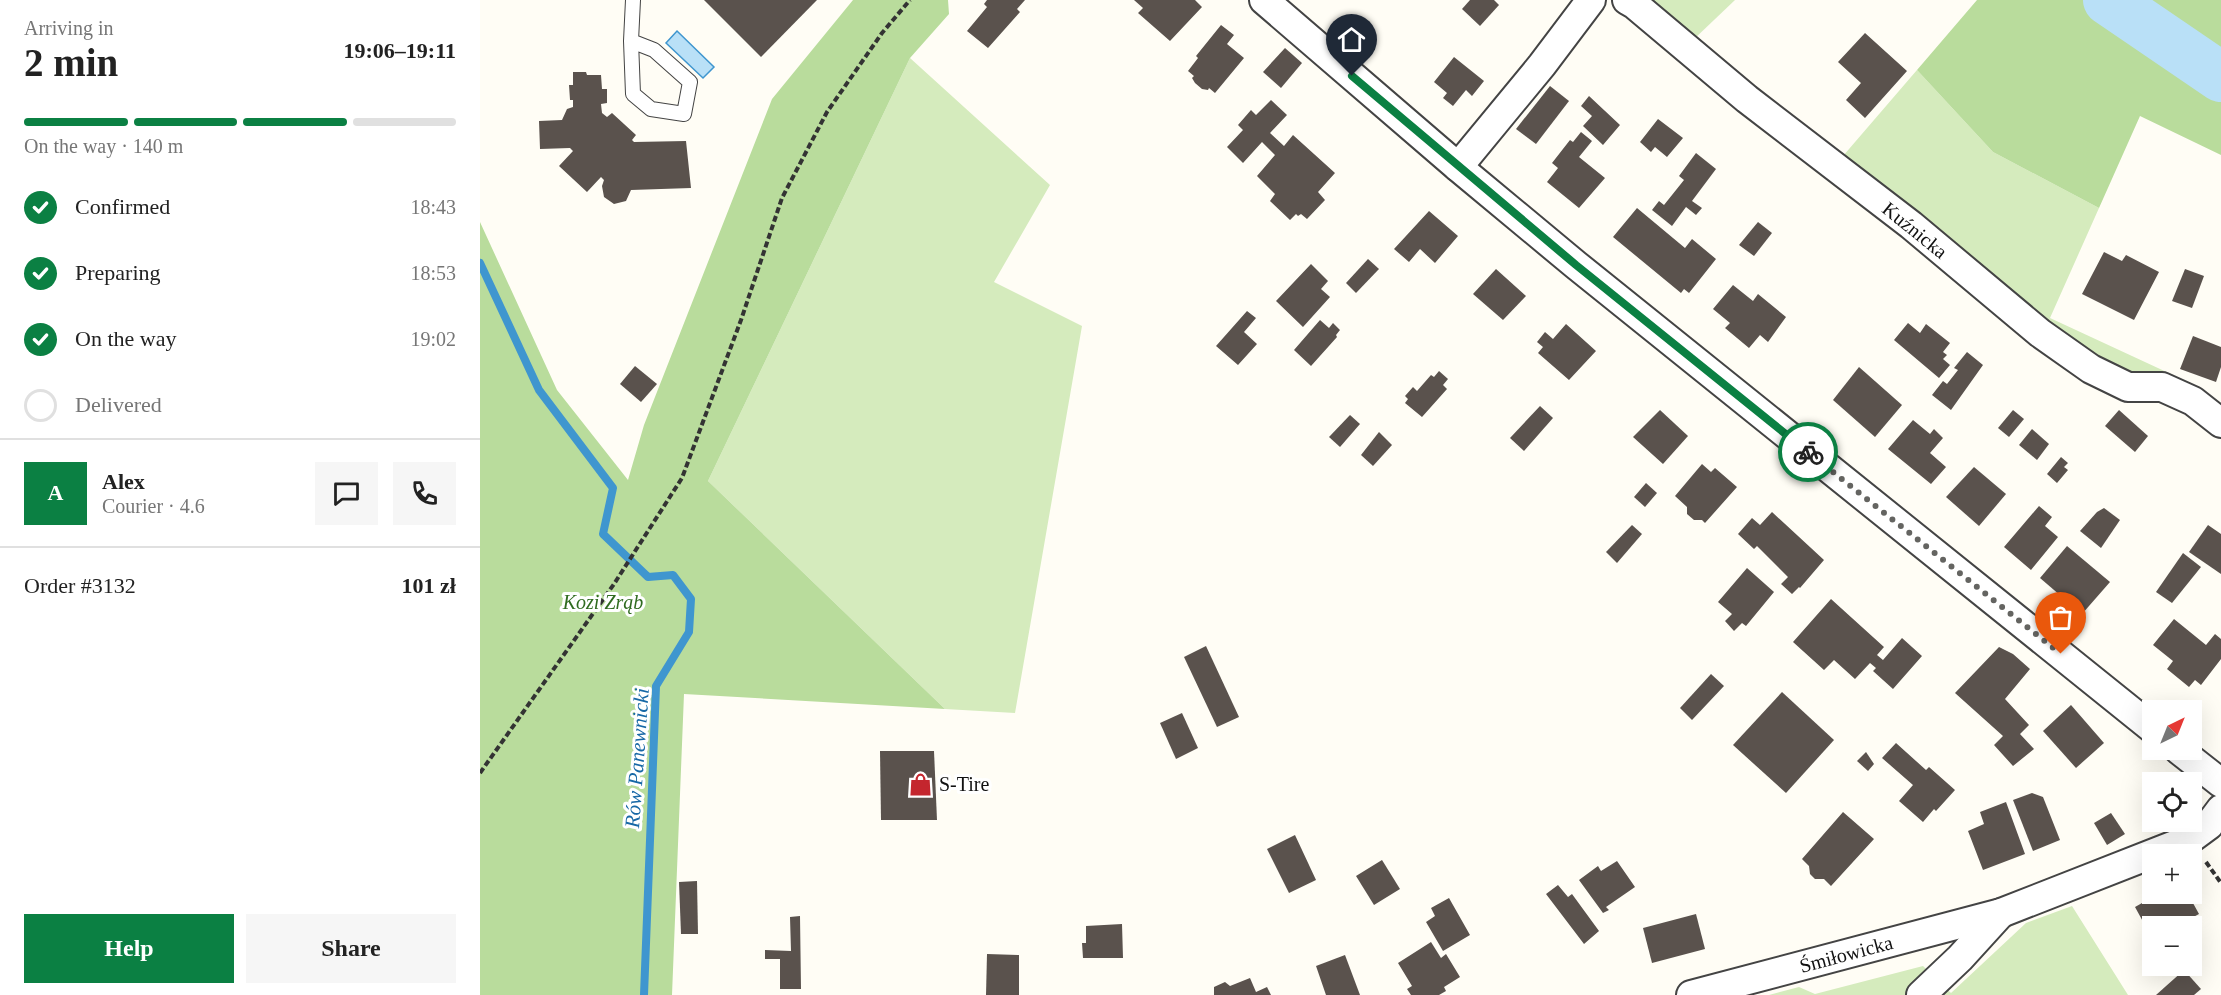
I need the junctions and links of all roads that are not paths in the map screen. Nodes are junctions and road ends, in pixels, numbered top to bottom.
1 (633, 0) edge
2 (1264, 0) edge
3 (1591, 0) edge
4 (1627, 0) edge
5 (631, 41) junction
6 (1458, 167) junction
7 (2221, 423) edge
8 (2142, 720) edge
9 (2192, 760) edge
10 (2221, 783) edge
11 (2221, 809) edge
12 (2001, 913) junction
13 (1691, 995) edge
14 (1921, 995) edge

1 - 5 lane
2 - 6 street
3 - 6 street
4 - 7 street, Kuźnicka
5 - 5 lane
6 - 8 street
9 - 10 street
11 - 12 street, Śmiłowicka
12 - 13 street, Śmiłowicka
12 - 14 street, Śmiłowicka

